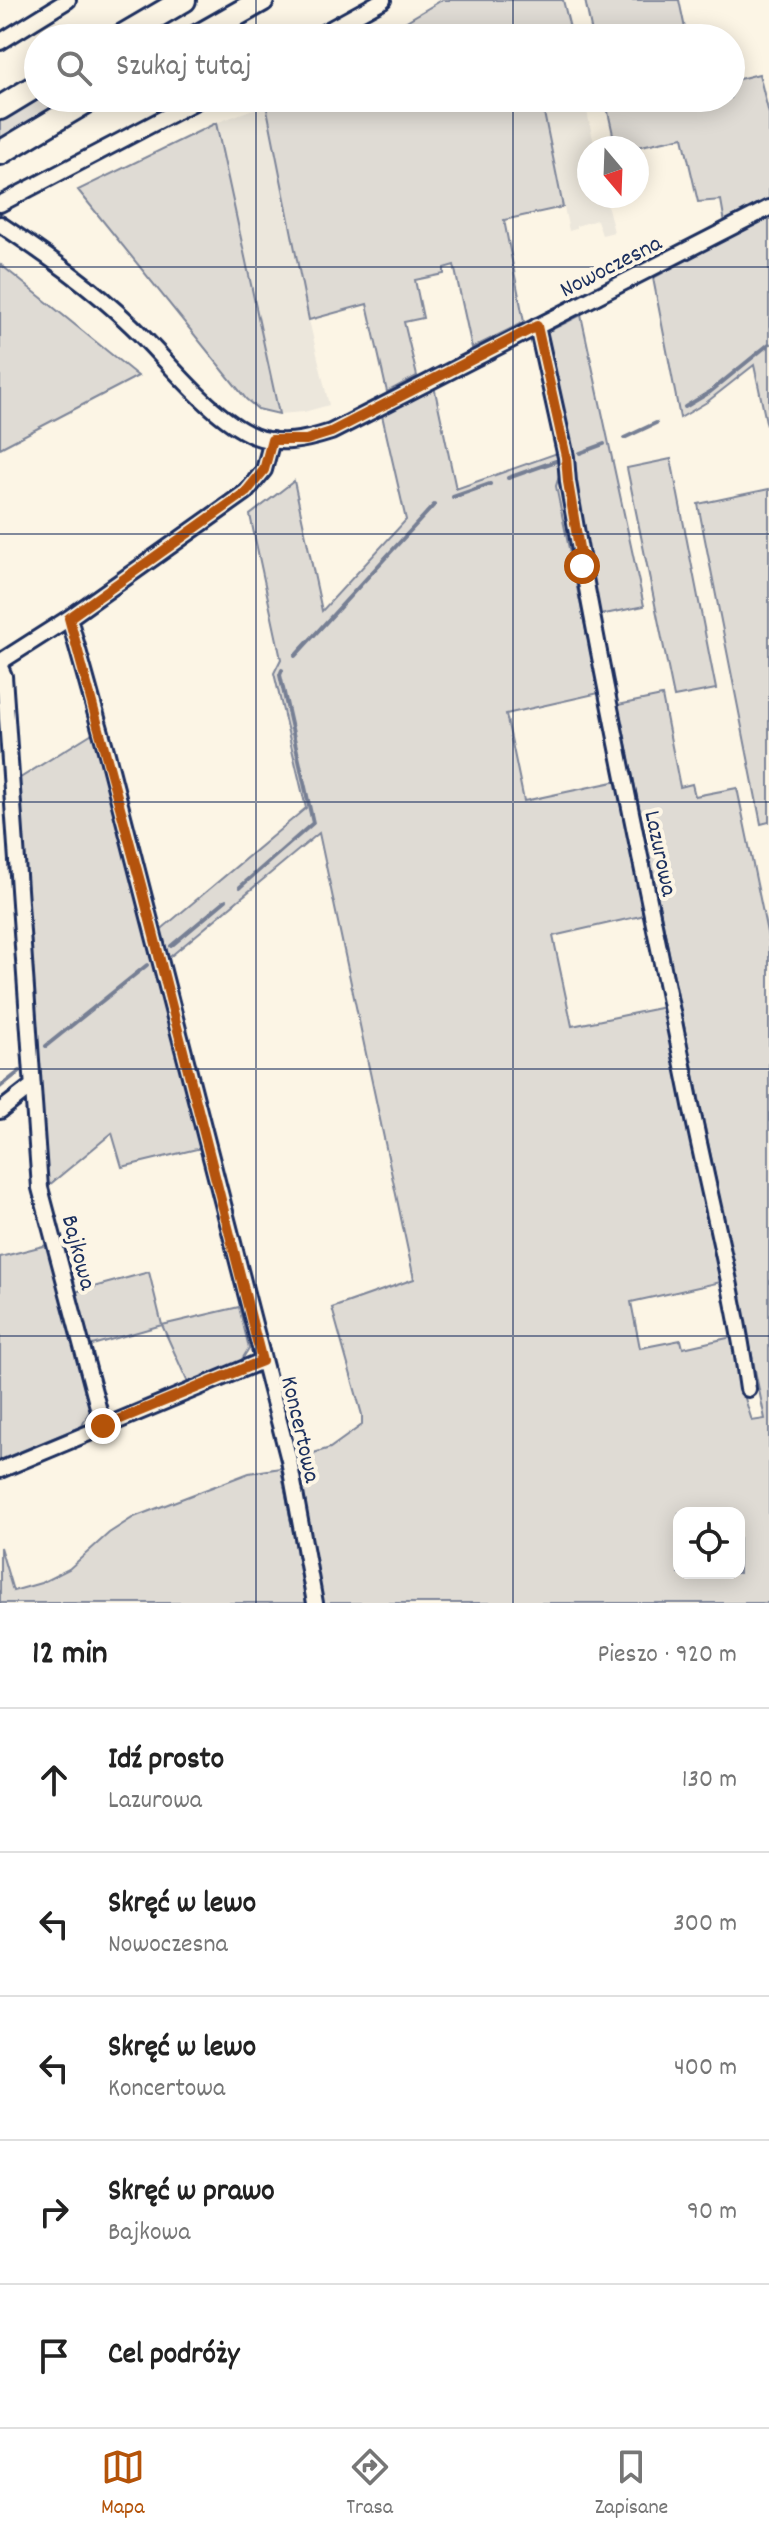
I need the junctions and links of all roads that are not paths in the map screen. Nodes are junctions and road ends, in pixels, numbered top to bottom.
1 (68, 0) edge
2 (184, 0) edge
3 (262, 0) edge
4 (383, 0) edge
5 (29, 24) edge
6 (143, 24) edge
7 (220, 24) edge
8 (339, 24) edge
9 (24, 27) edge
10 (0, 42) edge
11 (24, 93) edge
12 (0, 108) edge
13 (69, 112) edge
14 (175, 112) edge
15 (0, 153) edge
16 (0, 204) edge
17 (769, 208) edge
18 (1, 224) edge
19 (537, 326) junction
20 (272, 440) junction
21 (69, 618) junction
22 (0, 665) edge
23 (32, 1086) junction
24 (0, 1111) edge
25 (262, 1361) junction
26 (748, 1389) dead end
27 (103, 1426) junction
28 (0, 1470) edge
29 (315, 1603) edge

1 - 5 street
2 - 6 highway
3 - 7 highway
4 - 8 street
9 - 10 street
11 - 12 highway
13 - 15 highway
14 - 16 street
17 - 19 street, Nowoczesna
18 - 20 street
19 - 20 street, Nowoczesna
19 - 26 street, Lazurowa
20 - 21 street
21 - 22 street
21 - 25 street, Koncertowa
22 - 23 street, Bajkowa
23 - 24 street
23 - 27 street, Bajkowa
25 - 27 street
25 - 29 street, Koncertowa
27 - 28 street

